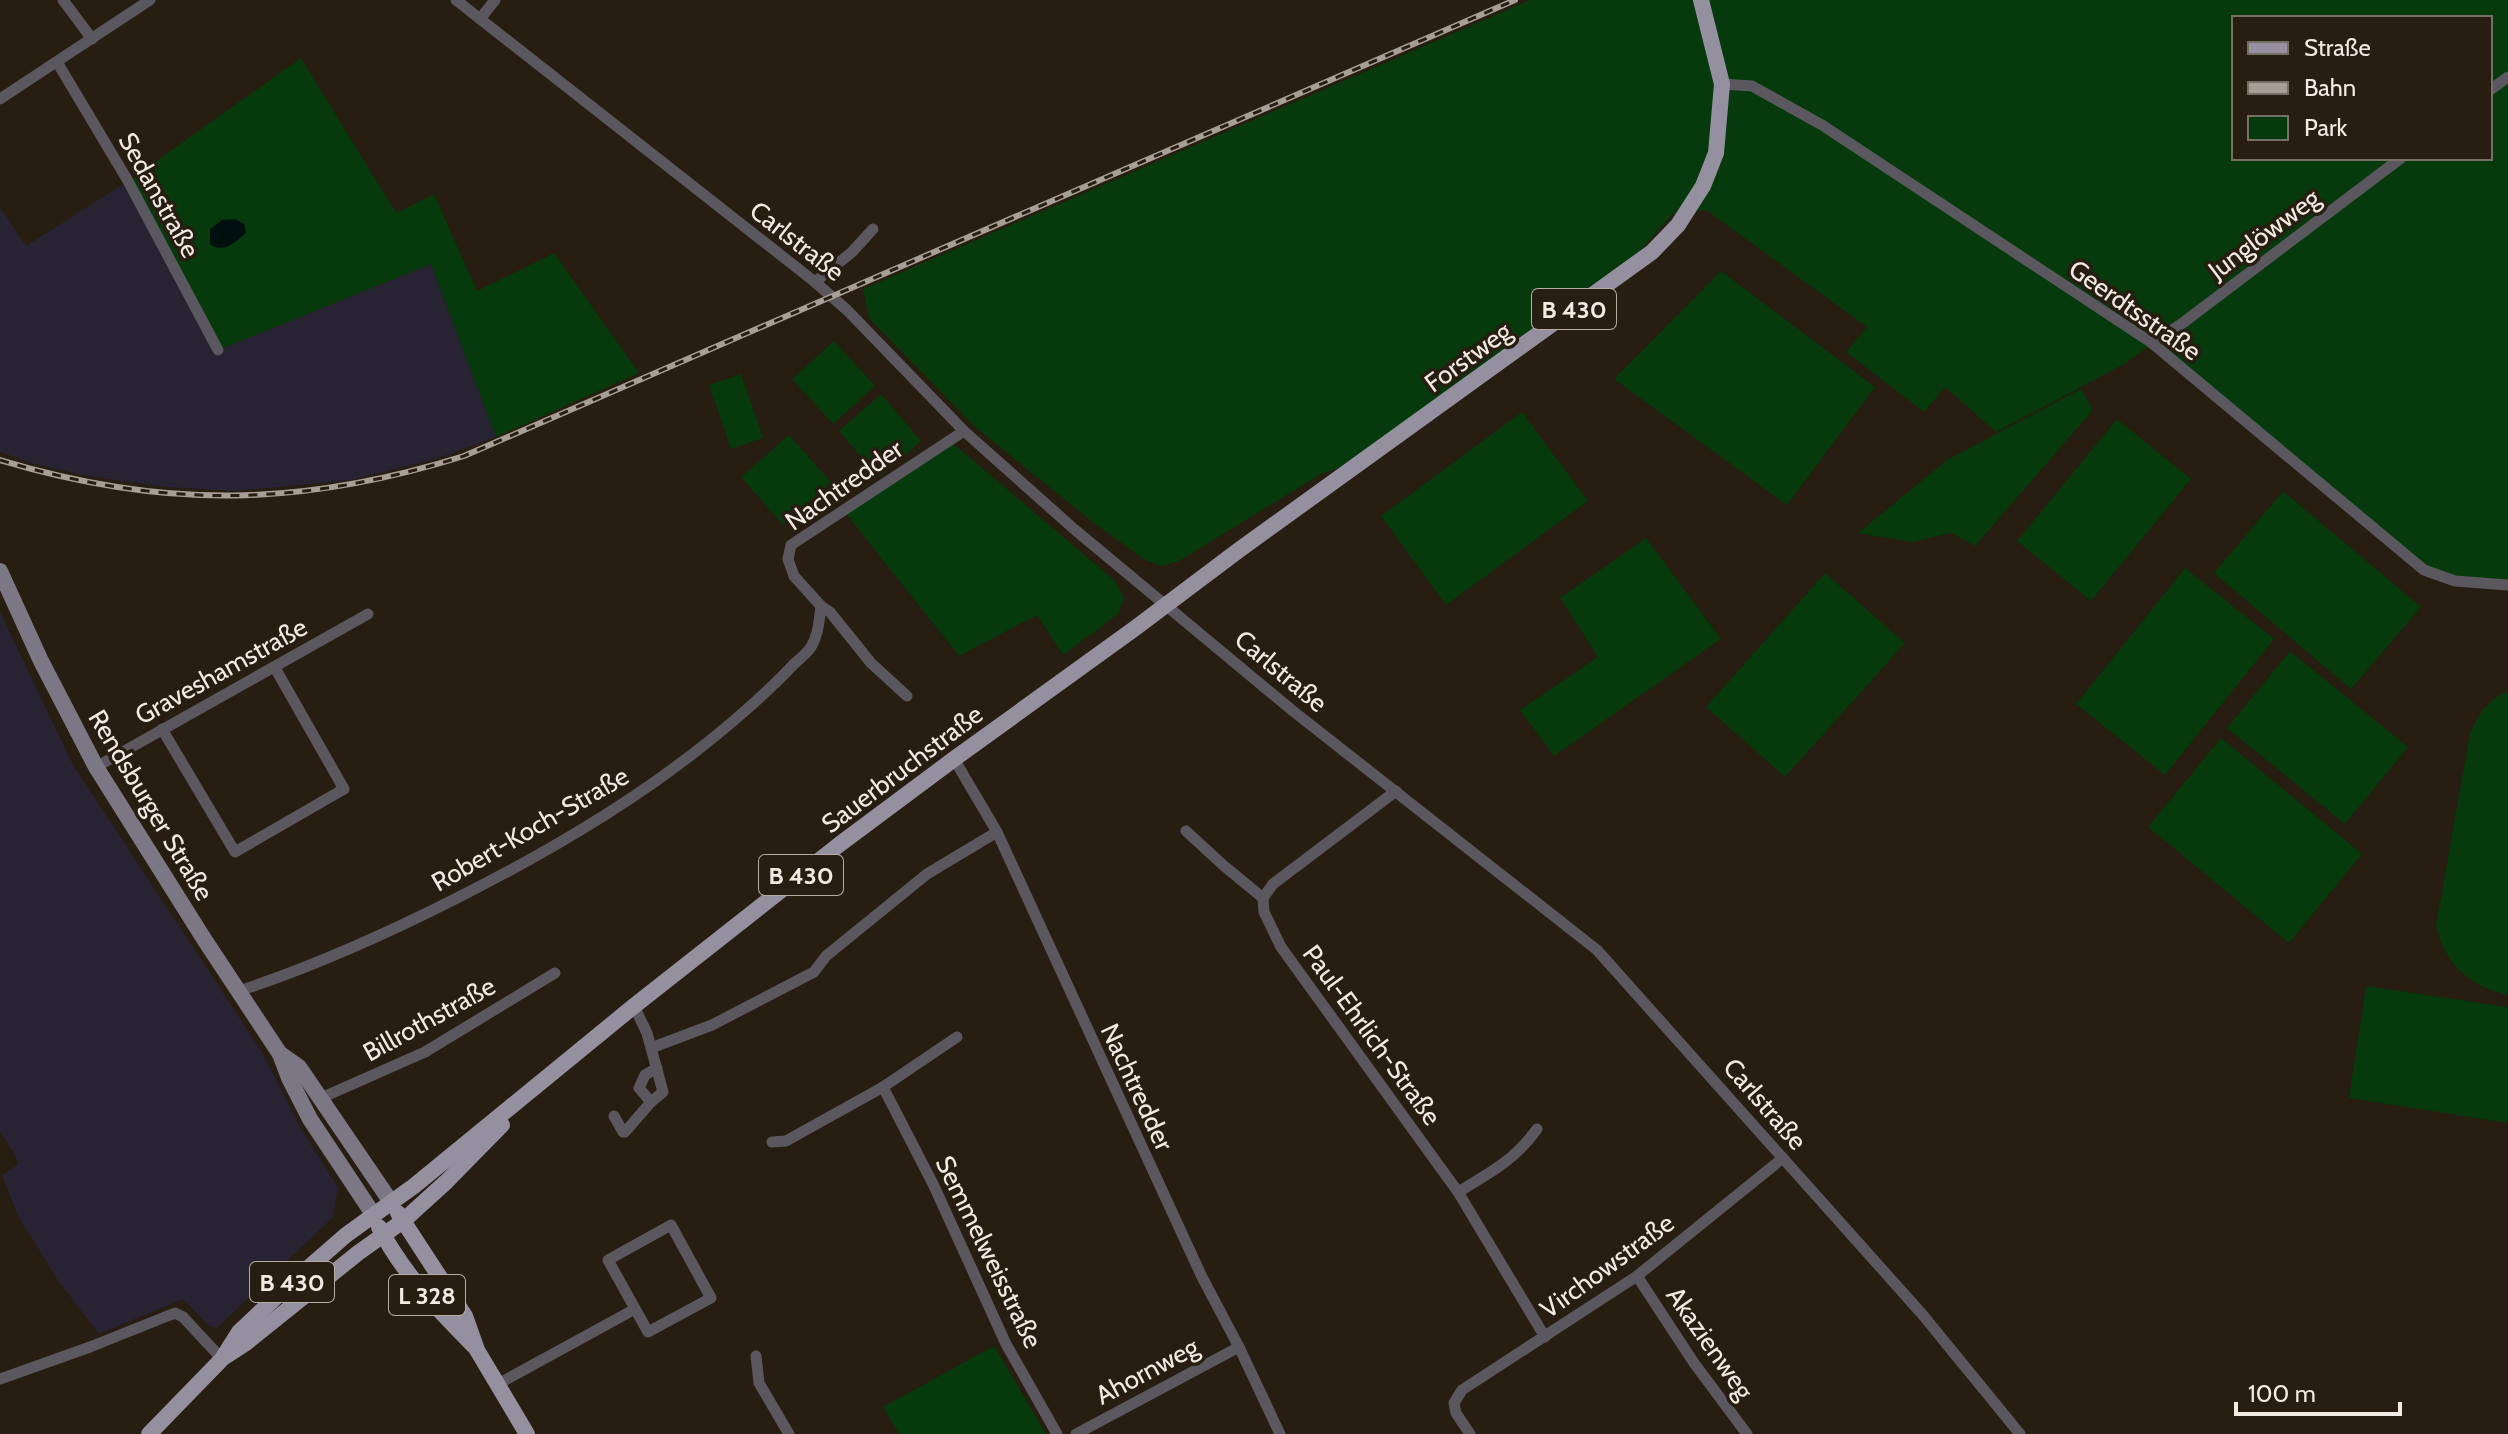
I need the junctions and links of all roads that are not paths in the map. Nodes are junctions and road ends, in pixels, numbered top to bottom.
1 (63, 0) edge
2 (150, 0) edge
3 (456, 0) edge
4 (495, 0) edge
5 (1701, 0) edge
6 (480, 19) junction
7 (92, 39) junction
8 (57, 62) junction
9 (1722, 84) junction
10 (0, 99) edge
11 (2398, 160) edge
12 (873, 229) dead end
13 (815, 282) junction
14 (2152, 343) junction
15 (218, 350) dead end
16 (964, 431) junction
17 (0, 571) edge
18 (2508, 585) edge
19 (1166, 605) junction
20 (821, 606) junction
21 (368, 614) dead end
22 (275, 668) junction
23 (907, 696) dead end
24 (162, 729) junction
25 (954, 759) junction
26 (96, 767) junction
27 (1396, 791) junction
28 (1186, 831) dead end
29 (997, 832) junction
30 (1263, 898) junction
31 (555, 973) dead end
32 (239, 991) junction
33 (634, 1006) junction
34 (957, 1037) dead end
35 (651, 1048) junction
36 (280, 1054) junction
37 (657, 1068) junction
38 (883, 1087) junction
39 (321, 1098) junction
40 (523, 1098) junction
41 (651, 1102) junction
42 (614, 1116) dead end
43 (1537, 1129) dead end
44 (772, 1142) dead end
45 (1783, 1158) junction
46 (1458, 1192) junction
47 (391, 1202) junction
48 (373, 1214) junction
49 (403, 1221) junction
50 (383, 1235) junction
51 (1637, 1276) junction
52 (635, 1309) junction
53 (1545, 1337) junction
54 (1239, 1347) junction
55 (477, 1350) junction
56 (756, 1356) dead end
57 (222, 1359) junction
58 (0, 1379) edge
59 (498, 1384) junction
60 (149, 1434) edge
61 (527, 1434) edge
62 (789, 1434) edge
63 (1057, 1434) edge
64 (1076, 1434) edge
65 (1280, 1434) edge
66 (1470, 1434) edge
67 (1747, 1434) edge
68 (2020, 1434) edge

1 - 7 street
2 - 7 street
3 - 6 street, Carlstraße
4 - 6 street
5 - 9 main road, Forstweg / B 430
6 - 13 street, Carlstraße
7 - 8 street
8 - 10 street
8 - 15 street, Sedanstraße
9 - 14 street, Geerdtsstraße
9 - 19 main road, Forstweg / B 430
11 - 14 street, Junglöwweg
12 - 13 street
13 - 16 street, Carlstraße
14 - 18 street, Geerdtsstraße
16 - 19 street, Carlstraße
16 - 20 street, Nachtredder
17 - 26 street, Rendsburger Straße
19 - 25 main road, Sauerbruchstraße / B 430
19 - 27 street, Carlstraße
20 - 23 street, Nachtredder
20 - 32 street, Robert-Koch-Straße
21 - 22 street, Graveshamstraße
22 - 24 street, Graveshamstraße
22 - 24 street
24 - 26 street, Graveshamstraße
25 - 29 street, Nachtredder
25 - 33 main road, Sauerbruchstraße / B 430
26 - 32 street, Rendsburger Straße
27 - 30 street
27 - 45 street, Carlstraße
28 - 30 street
29 - 35 street
29 - 54 street, Nachtredder
30 - 46 street, Paul-Ehrlich-Straße
31 - 39 street, Billrothstraße
32 - 36 street, Rendsburger Straße
33 - 35 street
33 - 40 main road, Sauerbruchstraße / B 430
34 - 38 street
35 - 37 street
36 - 39 street, Rendsburger Straße
36 - 48 street, Rendsburger Straße
37 - 41 street
37 - 41 street
38 - 44 street
38 - 63 street, Semmelweisstraße
39 - 47 street, Rendsburger Straße
40 - 47 main road, Sauerbruchstraße / B 430
40 - 49 main road, Sauerbruchstraße / B 430
41 - 42 street
43 - 46 street
45 - 51 street, Virchowstraße
45 - 68 street, Carlstraße
46 - 53 street, Paul-Ehrlich-Straße
47 - 48 main road, B 430
47 - 49 main road, Rendsburger Straße / L 328
48 - 50 main road, Rendsburger Straße / L 328
48 - 57 main road, B 430
49 - 50 main road, B 430
49 - 55 main road, Rendsburger Straße / L 328
50 - 55 main road, Rendsburger Straße / L 328
50 - 57 main road, B 430
51 - 53 street, Virchowstraße
51 - 67 street, Akazienweg
52 - 52 street
52 - 59 street
53 - 66 street, Virchowstraße
54 - 64 street, Ahornweg
54 - 65 street, Nachtredder
55 - 59 main road, Rendsburger Straße / L 328
56 - 62 street
57 - 58 street
57 - 60 main road, B 430
59 - 61 main road, Rendsburger Straße / L 328

